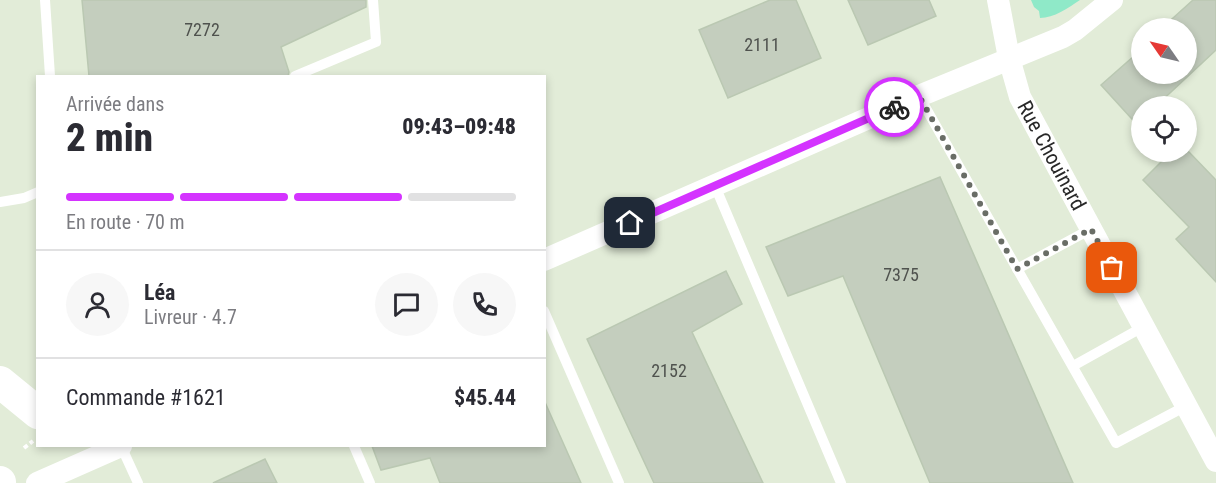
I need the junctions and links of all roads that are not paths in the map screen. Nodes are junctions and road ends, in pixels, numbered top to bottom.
1 (45, 0) edge
2 (372, 0) edge
3 (998, 0) edge
4 (1112, 0) edge
5 (1009, 58) junction
6 (50, 75) edge
7 (297, 75) edge
8 (919, 96) junction
9 (715, 186) junction
10 (36, 193) edge
11 (0, 202) edge
12 (1091, 229) junction
13 (546, 259) edge
14 (1017, 269) junction
15 (546, 316) edge
16 (1143, 327) junction
17 (1073, 366) junction
18 (0, 382) edge
19 (1186, 406) junction
20 (36, 411) edge
21 (119, 447) edge
22 (121, 447) edge
23 (354, 447) edge
24 (1216, 461) edge
25 (51, 480) edge
26 (138, 483) edge
27 (370, 483) edge
28 (619, 483) edge
29 (841, 483) edge

1 - 6 lane
2 - 7 lane
3 - 5 street, Rue Chouinard
4 - 5 street
5 - 8 street
5 - 12 street, Rue Chouinard
8 - 9 street
8 - 14 lane
9 - 13 street
9 - 29 lane
10 - 11 lane
12 - 14 lane
12 - 16 street, Rue Chouinard
14 - 17 lane
15 - 28 lane
16 - 17 lane
16 - 19 street, Rue Chouinard
17 - 19 lane
18 - 20 main road
19 - 24 street, Rue Chouinard
21 - 25 street
22 - 26 lane
23 - 27 lane

